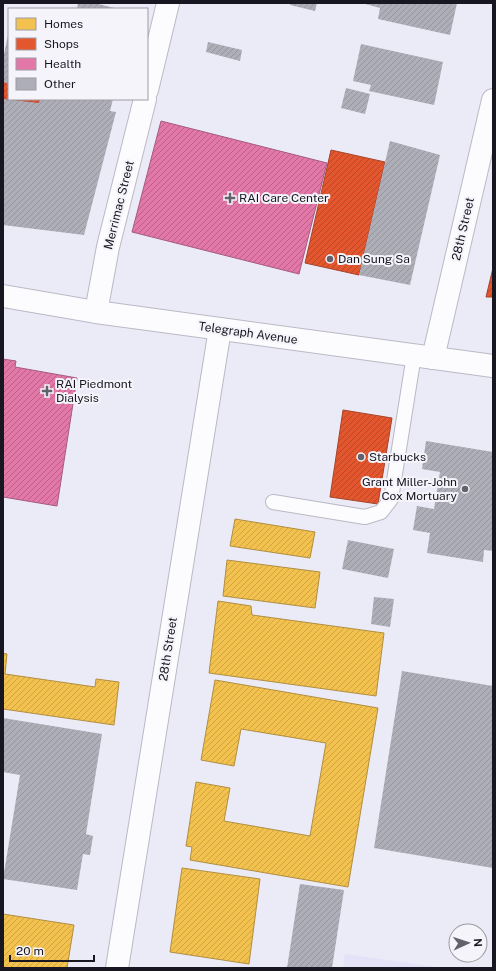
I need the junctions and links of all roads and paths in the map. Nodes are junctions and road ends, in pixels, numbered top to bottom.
1 (168, 3) edge
2 (148, 86) edge
3 (145, 100) edge
4 (493, 100) edge
5 (3, 296) edge
6 (96, 312) junction
7 (220, 329) junction
8 (423, 357) junction
9 (493, 366) edge
10 (273, 502) dead end
11 (117, 968) edge

1 - 2 street
3 - 6 street, Merrimac Street
4 - 8 street, 28th Street
5 - 6 street, Telegraph Avenue
6 - 7 street, Telegraph Avenue
7 - 8 street, Telegraph Avenue
7 - 11 street, 28th Street
8 - 9 street, Telegraph Avenue
8 - 10 lane

